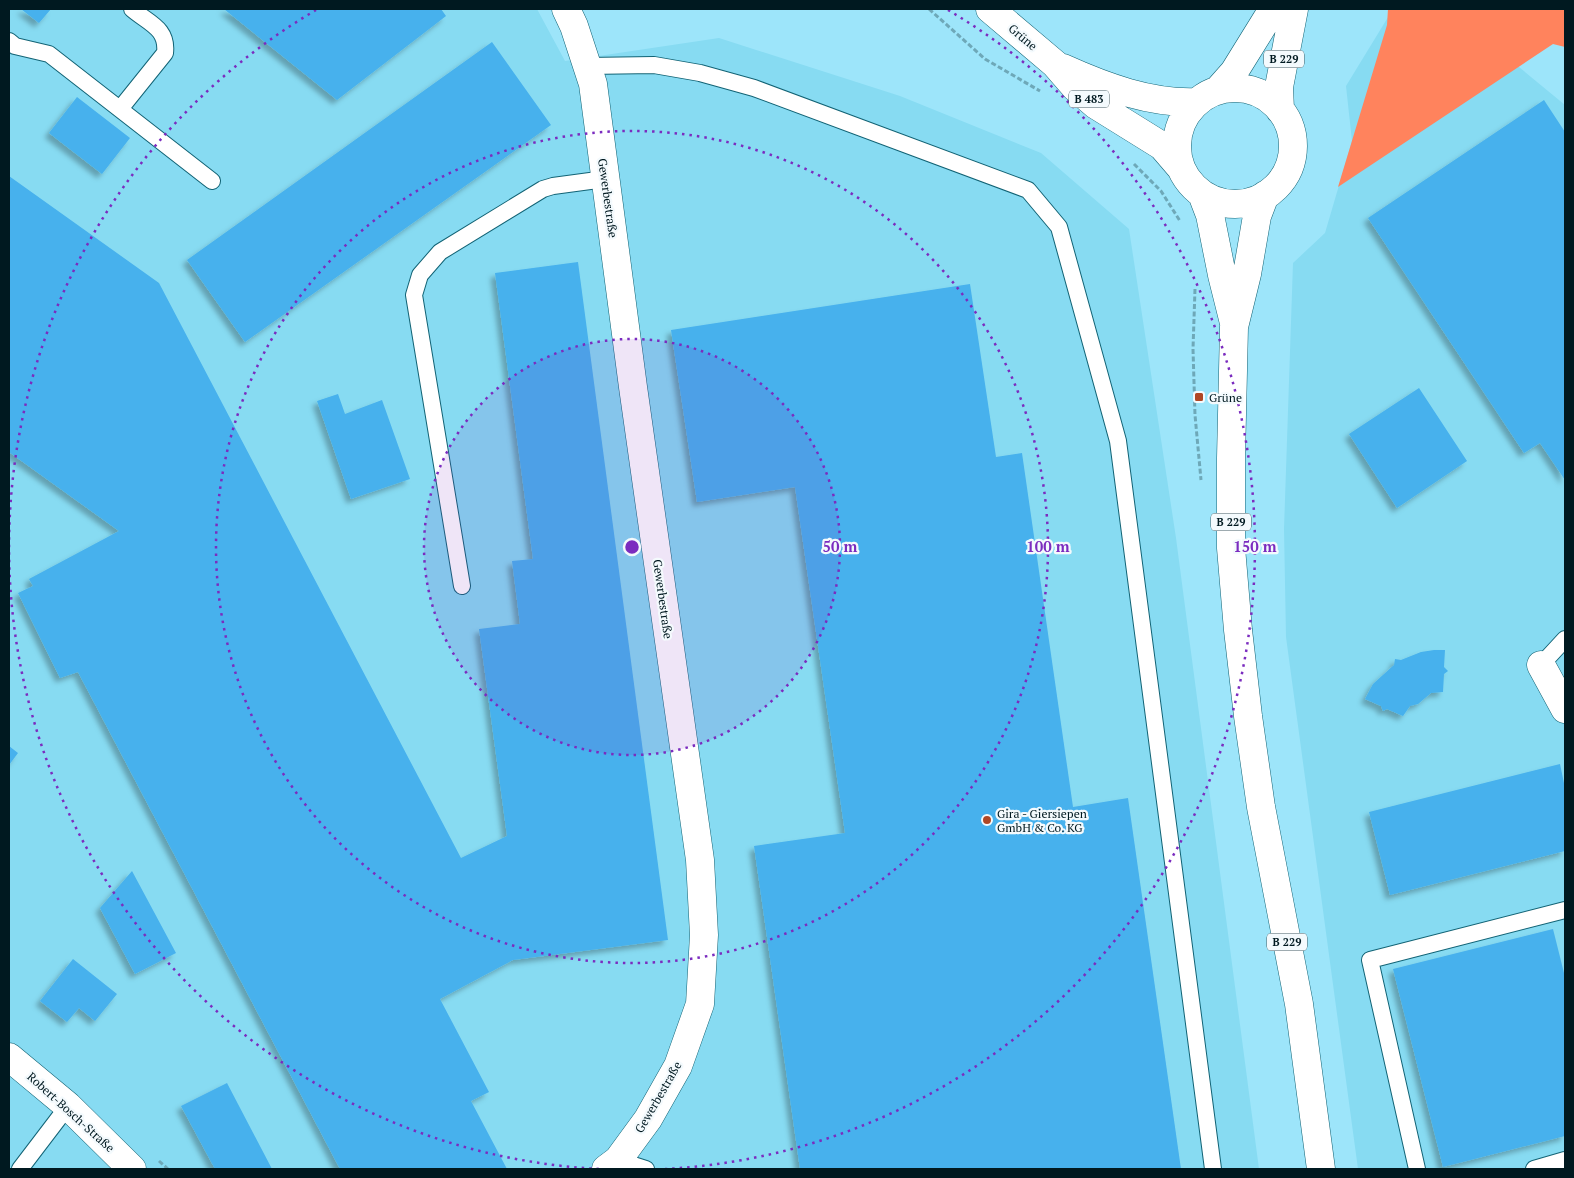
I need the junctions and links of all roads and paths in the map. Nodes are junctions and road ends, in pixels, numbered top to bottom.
1 (132, 9) edge
2 (566, 9) edge
3 (929, 9) edge
4 (990, 9) edge
5 (1273, 9) edge
6 (1294, 9) edge
7 (9, 41) edge
8 (1055, 64) junction
9 (587, 66) junction
10 (1046, 96) dead end
11 (1207, 96) junction
12 (120, 109) junction
13 (1280, 110) junction
14 (1180, 167) junction
15 (605, 179) junction
16 (212, 181) dead end
17 (1202, 194) junction
18 (1265, 195) junction
19 (1234, 327) junction
20 (462, 586) dead end
21 (1565, 639) edge
22 (1541, 665) joint
23 (1565, 709) edge
24 (1565, 910) edge
25 (9, 1057) edge
26 (68, 1106) junction
27 (1565, 1160) edge
28 (612, 1165) edge
29 (20, 1169) edge
30 (132, 1169) edge
31 (646, 1169) edge
32 (1213, 1169) edge
33 (1321, 1169) edge
34 (1417, 1169) edge
35 (1534, 1169) edge

1 - 12 lane
2 - 9 main road, Gewerbestraße
3 - 10 path
4 - 8 main road, Grüne / B 483
5 - 11 main road, B 229
6 - 13 main road, B 229
7 - 12 lane
8 - 11 main road, Grüne / B 483
8 - 14 main road, Grüne / B 483
9 - 15 main road, Gewerbestraße
9 - 32 lane
11 - 13 main road
11 - 14 main road
12 - 16 lane
13 - 18 main road
14 - 17 main road
15 - 20 lane
15 - 28 main road, Gewerbestraße
17 - 18 main road
17 - 19 main road, B 229
18 - 19 main road, B 229
19 - 33 main road, B 229
21 - 22 lane
22 - 23 main road
24 - 34 lane
25 - 26 main road, Robert-Bosch-Straße
26 - 29 lane
26 - 30 main road, Robert-Bosch-Straße
27 - 35 lane
28 - 31 lane

